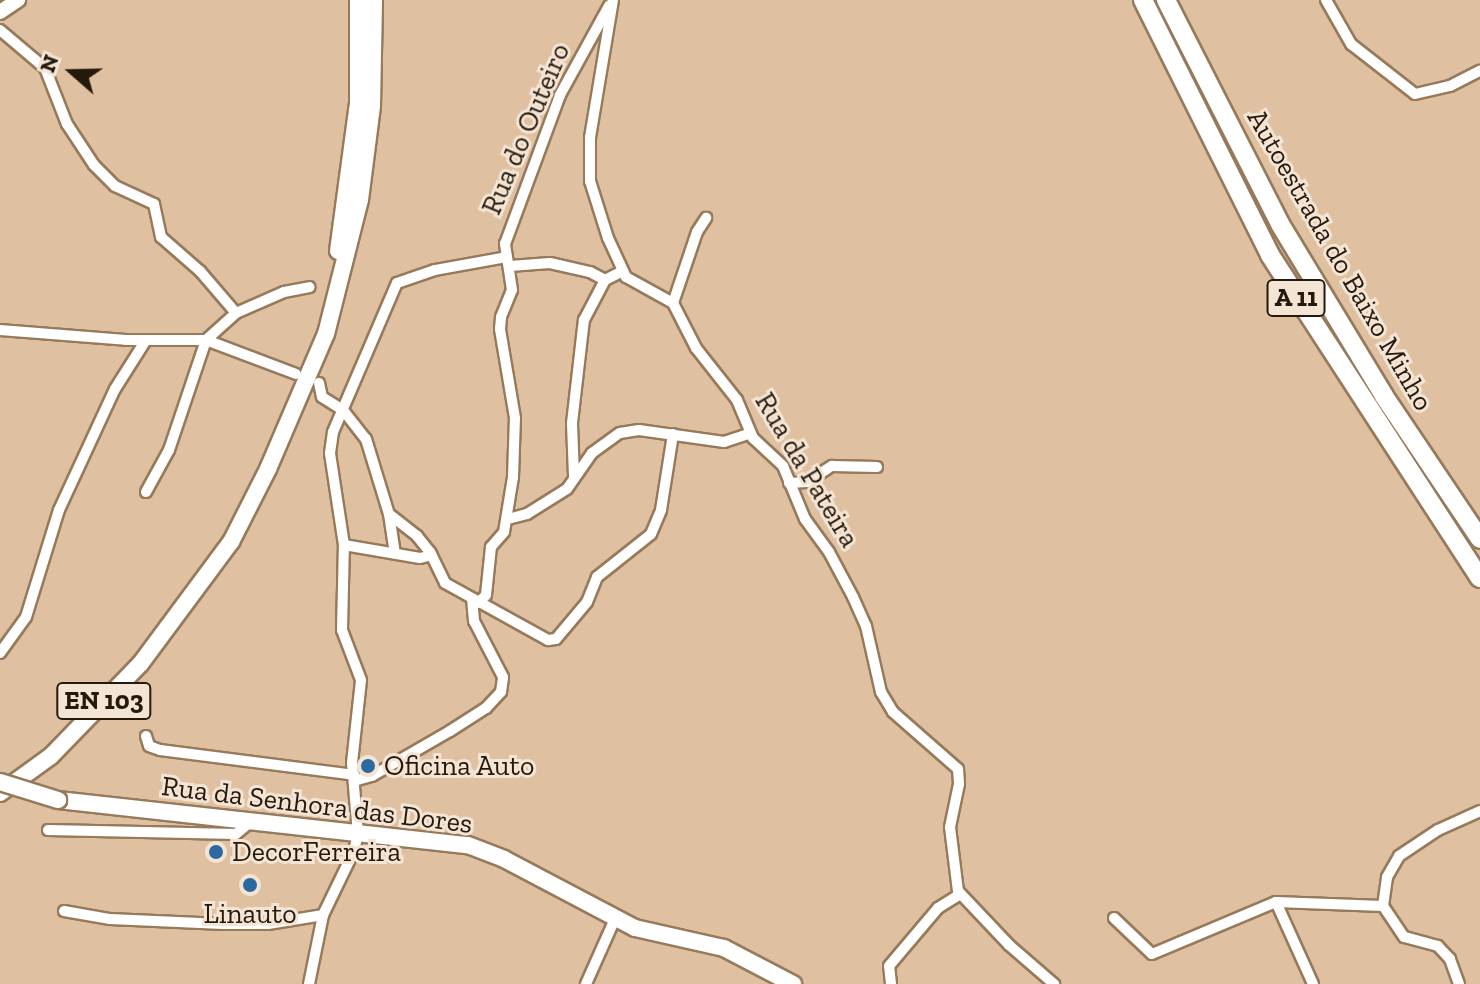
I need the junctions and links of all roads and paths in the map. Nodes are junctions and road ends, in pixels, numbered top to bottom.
1 (18, 0) edge
2 (358, 0) edge
3 (374, 0) edge
4 (612, 0) edge
5 (1143, 0) edge
6 (1166, 0) edge
7 (1326, 0) edge
8 (0, 12) edge
9 (0, 30) edge
10 (1480, 71) edge
11 (706, 218) dead end
12 (508, 262) junction
13 (623, 271) junction
14 (605, 280) junction
15 (310, 287) dead end
16 (673, 303) junction
17 (236, 313) junction
18 (0, 330) edge
19 (146, 340) junction
20 (206, 340) junction
21 (296, 374) dead end
22 (319, 383) dead end
23 (297, 403) junction
24 (343, 410) junction
25 (751, 433) junction
26 (673, 434) junction
27 (877, 467) dead end
28 (574, 476) junction
29 (789, 483) junction
30 (146, 492) dead end
31 (389, 514) junction
32 (508, 519) junction
33 (1480, 539) edge
34 (344, 545) junction
35 (395, 554) junction
36 (432, 555) junction
37 (1480, 578) edge
38 (475, 601) junction
39 (0, 653) edge
40 (146, 736) dead end
41 (354, 778) junction
42 (0, 782) edge
43 (0, 793) edge
44 (1480, 811) edge
45 (249, 823) junction
46 (48, 830) dead end
47 (358, 834) junction
48 (960, 894) junction
49 (1276, 902) junction
50 (1383, 906) junction
51 (64, 911) dead end
52 (323, 915) junction
53 (1114, 918) dead end
54 (615, 919) junction
55 (309, 984) edge
56 (586, 984) edge
57 (793, 984) edge
58 (891, 984) edge
59 (1054, 984) edge
60 (1313, 984) edge
61 (1459, 984) edge

1 - 8 main road
2 - 23 main road, EN 103
3 - 23 main road, EN 103
4 - 12 street, Rua do Outeiro
4 - 13 street
5 - 37 highway, Autoestrada do Baixo Minho / A 11
6 - 33 highway, Autoestrada do Baixo Minho / A 11
7 - 10 street
9 - 17 street
11 - 16 street
12 - 14 street
12 - 24 street
12 - 32 street, Rua do Outeiro
13 - 14 street
13 - 16 street
14 - 28 street
15 - 17 street
16 - 25 street, Rua da Pateira
17 - 20 street
18 - 19 street
19 - 20 street
19 - 39 street
20 - 21 street
20 - 30 street
22 - 24 street
23 - 43 main road, EN 103
24 - 31 street
24 - 34 street
25 - 26 street
25 - 29 street, Rua da Pateira
26 - 28 street
26 - 38 street
27 - 29 street
28 - 32 street
29 - 48 street, Rua da Pateira
31 - 35 street
31 - 36 street
32 - 38 street, Rua do Outeiro
34 - 35 street
34 - 41 street
35 - 36 street
36 - 38 street
38 - 41 street
40 - 41 street
41 - 47 street
42 - 45 main road, Rua da Senhora das Dores, bridge
44 - 50 street
45 - 46 street
45 - 47 main road, Rua da Senhora das Dores
47 - 52 street
47 - 54 main road, Rua da Senhora das Dores
48 - 58 street
48 - 59 street
49 - 50 street
49 - 53 street
49 - 60 street
50 - 61 street
51 - 52 street
52 - 55 street
54 - 56 street
54 - 57 main road, Rua da Senhora das Dores

